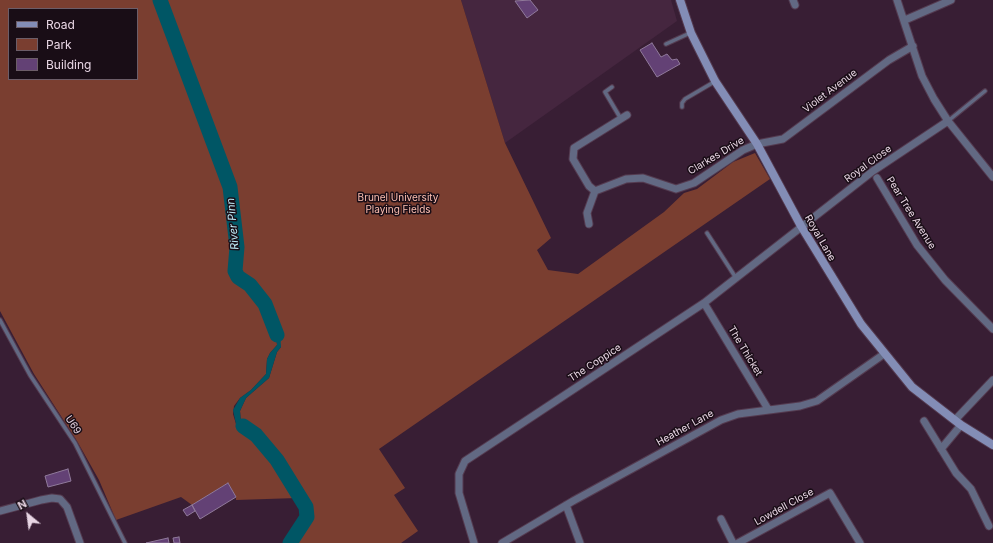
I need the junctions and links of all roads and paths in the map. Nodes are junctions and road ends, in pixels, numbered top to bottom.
1 (680, 0) edge
2 (897, 0) edge
3 (951, 0) edge
4 (905, 20) junction
5 (691, 33) junction
6 (666, 44) dead end
7 (913, 46) junction
8 (715, 81) junction
9 (612, 87) dead end
10 (985, 91) dead end
11 (682, 107) dead end
12 (628, 115) dead end
13 (621, 119) junction
14 (948, 121) junction
15 (757, 144) junction
16 (993, 177) edge
17 (877, 178) dead end
18 (595, 191) junction
19 (589, 224) dead end
20 (801, 226) junction
21 (707, 233) dead end
22 (737, 279) junction
23 (704, 303) junction
24 (0, 320) edge
25 (993, 329) edge
26 (884, 354) junction
27 (993, 380) edge
28 (768, 409) junction
29 (924, 421) dead end
30 (958, 422) junction
31 (993, 446) edge
32 (941, 449) junction
33 (566, 504) junction
34 (0, 512) edge
35 (721, 520) dead end
36 (989, 526) dead end
37 (80, 543) edge
38 (125, 543) edge
39 (474, 543) edge
40 (502, 543) edge
41 (580, 543) edge
42 (733, 543) edge
43 (738, 543) edge
44 (860, 543) edge

1 - 5 street, Royal Lane
2 - 4 street
3 - 4 street
4 - 7 street
5 - 6 lane
5 - 8 street, Royal Lane
7 - 14 street
7 - 15 street, Violet Avenue
8 - 11 lane
8 - 15 street, Royal Lane
9 - 13 lane
10 - 14 lane
12 - 13 street
13 - 18 street
14 - 16 street
14 - 20 street, Royal Close
15 - 18 street, Clarkes Drive
15 - 20 street, Royal Lane
17 - 25 street, Pear Tree Avenue
18 - 19 street
20 - 22 street, The Coppice
20 - 26 street, Royal Lane
21 - 22 lane
22 - 23 street, The Coppice
23 - 28 street, The Thicket
23 - 39 street, The Coppice
24 - 38 lane, U69
26 - 28 street, Heather Lane
26 - 30 street, Royal Lane
27 - 30 street
28 - 33 street, Heather Lane
29 - 32 street
30 - 31 street, Royal Lane
30 - 32 street
32 - 36 street
33 - 40 street, Heather Lane
33 - 41 street
34 - 37 street
35 - 42 street
43 - 44 street, Lowdell Close

